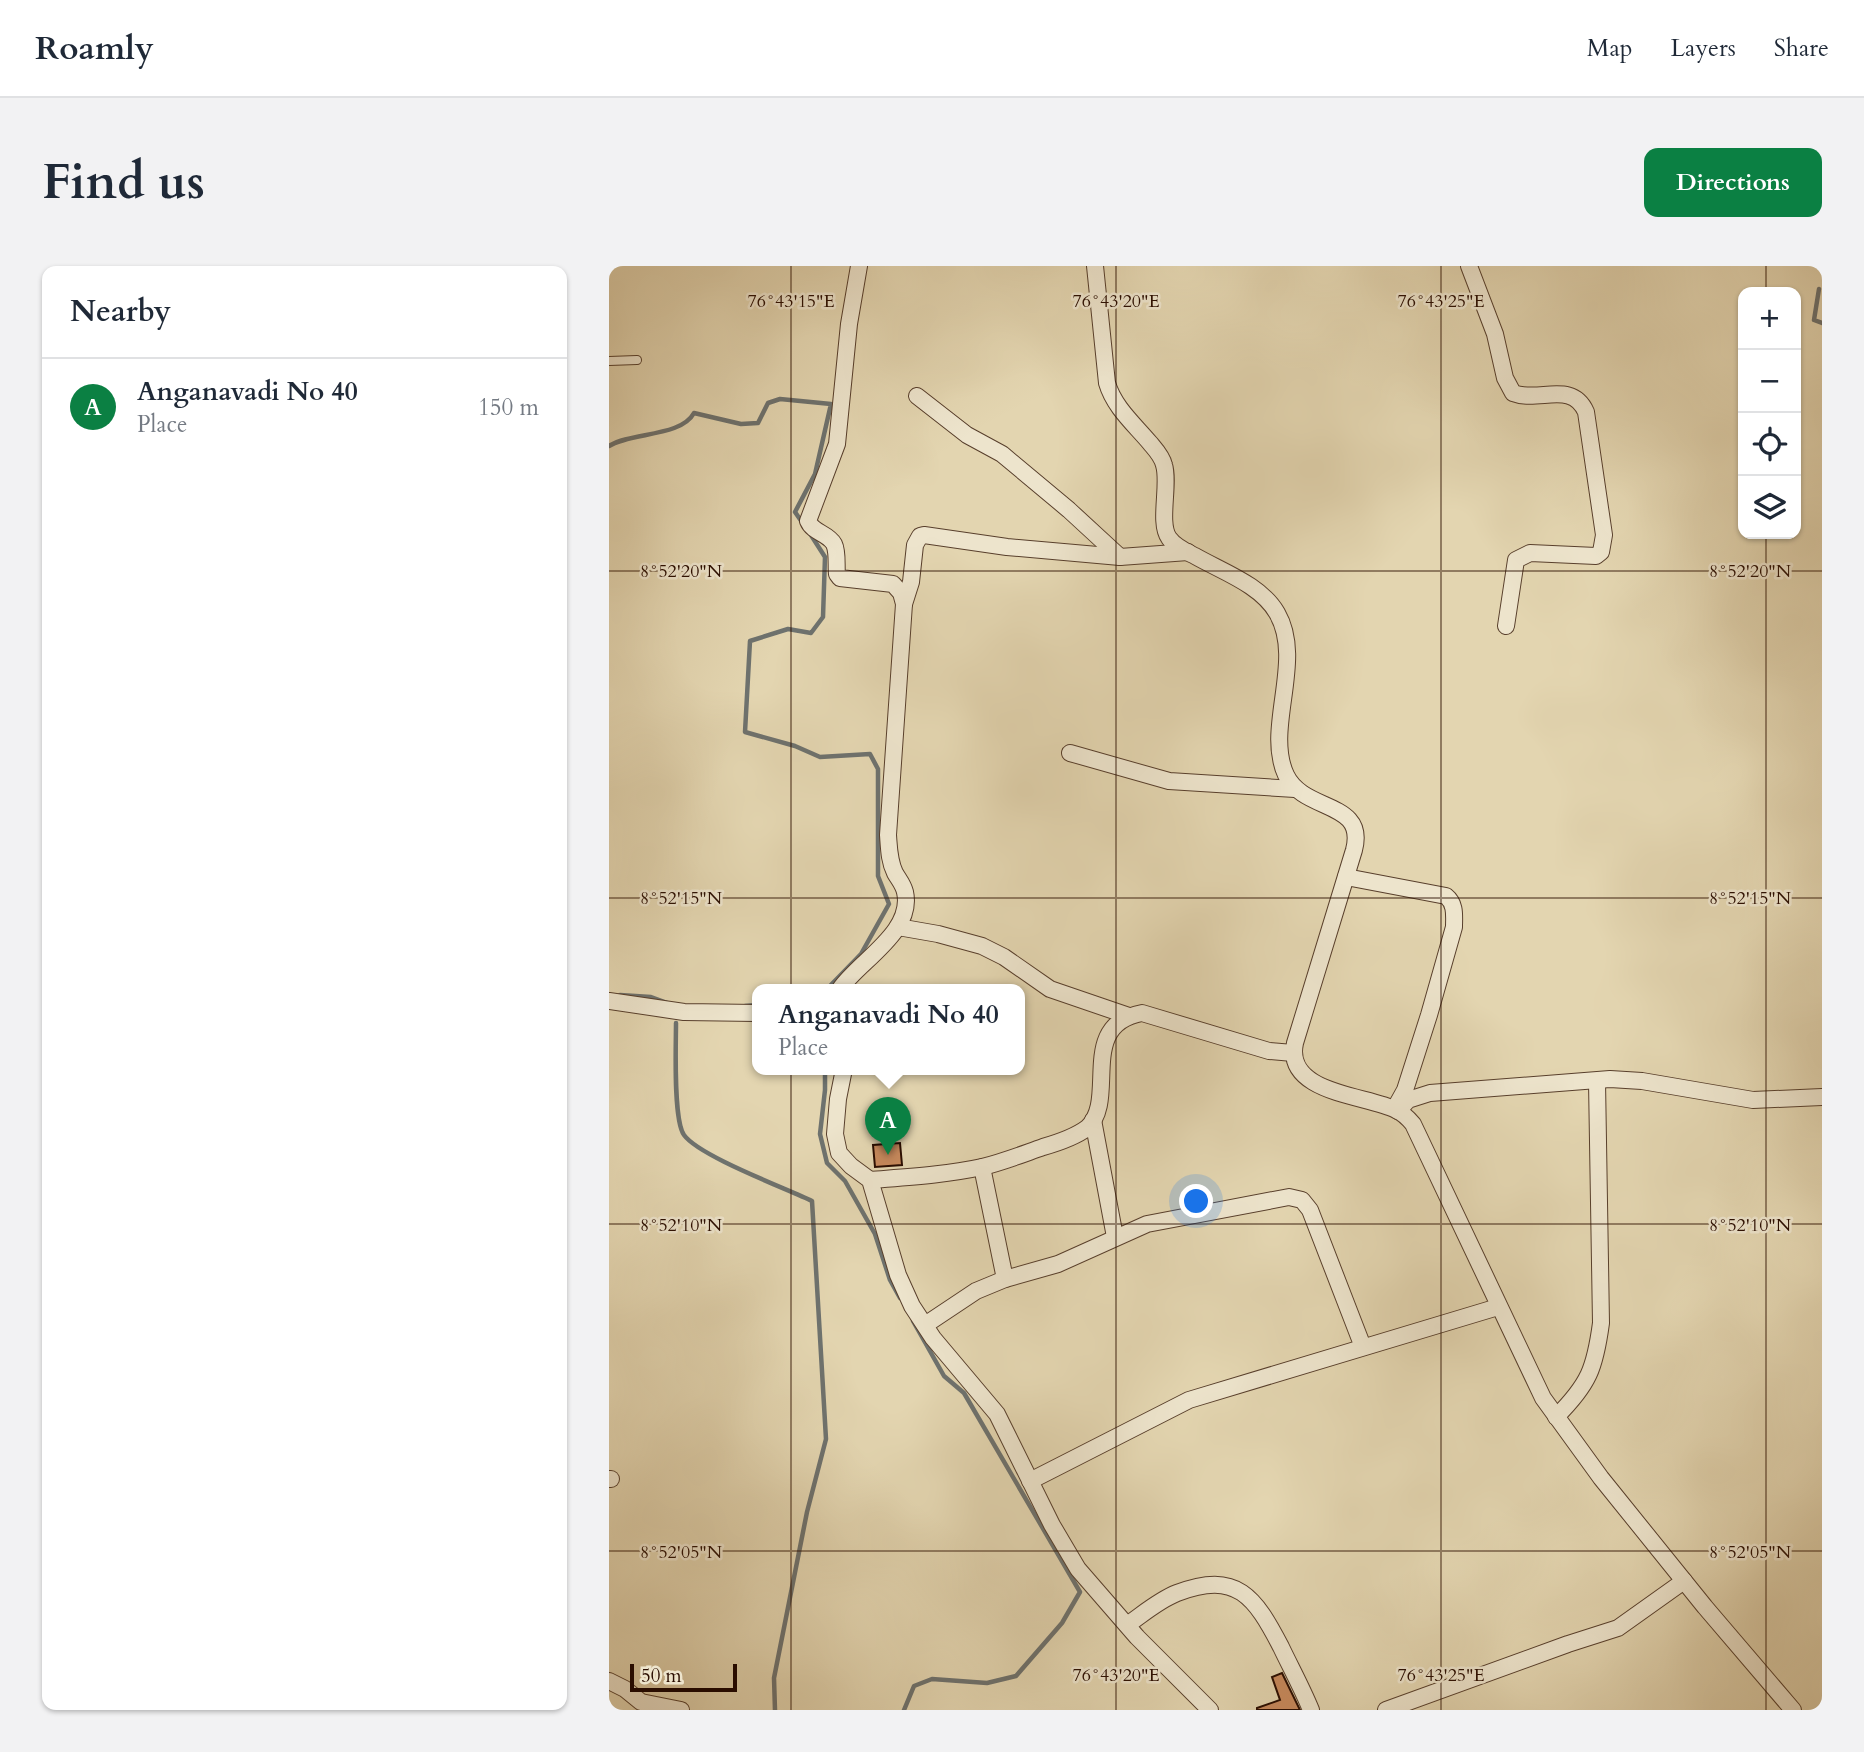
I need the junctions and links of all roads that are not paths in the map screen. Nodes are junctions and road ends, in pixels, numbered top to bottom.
1 (859, 266) edge
2 (1095, 266) edge
3 (1469, 266) edge
4 (637, 360) dead end
5 (609, 361) edge
6 (917, 396) dead end
7 (1188, 552) junction
8 (1120, 557) junction
9 (904, 604) junction
10 (1506, 626) dead end
11 (1070, 753) dead end
12 (1295, 789) junction
13 (1346, 877) junction
14 (898, 927) junction
15 (843, 984) edge
16 (609, 1001) edge
17 (752, 1013) edge
18 (1129, 1016) junction
19 (1293, 1054) junction
20 (843, 1075) edge
21 (1597, 1080) junction
22 (1822, 1097) edge
23 (1397, 1110) junction
24 (1093, 1120) junction
25 (982, 1167) junction
26 (870, 1180) junction
27 (1115, 1237) junction
28 (1005, 1279) junction
29 (1498, 1307) junction
30 (925, 1325) junction
31 (1363, 1347) junction
32 (1556, 1417) junction
33 (1030, 1481) junction
34 (1684, 1581) junction
35 (1127, 1625) junction
36 (609, 1681) edge
37 (681, 1710) edge
38 (1210, 1710) edge
39 (1311, 1710) edge
40 (1386, 1710) edge
41 (1793, 1710) edge

1 - 9 street
2 - 7 street
3 - 10 street
4 - 5 lane
6 - 8 street
7 - 8 street
7 - 12 street
8 - 9 street
9 - 14 street
11 - 12 street
12 - 13 street
13 - 19 street
13 - 23 street
14 - 15 street
14 - 18 street
16 - 17 street
18 - 19 street
18 - 24 street
19 - 23 street
20 - 26 street
21 - 22 street
21 - 23 street
21 - 32 street
23 - 29 street
24 - 25 street
24 - 27 street
25 - 26 street
25 - 28 street
26 - 30 street
27 - 28 street
27 - 31 street
28 - 30 street
29 - 31 street
29 - 32 street
30 - 33 street
31 - 33 street
32 - 34 street
33 - 35 street
34 - 40 street
34 - 41 street
35 - 38 street
35 - 39 street
36 - 37 street

